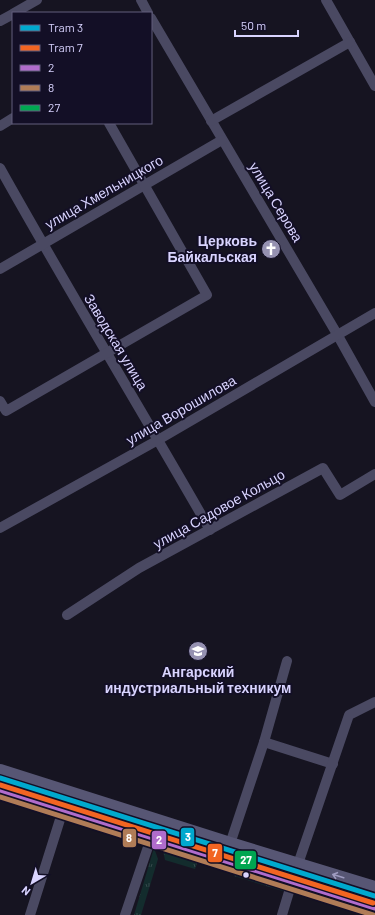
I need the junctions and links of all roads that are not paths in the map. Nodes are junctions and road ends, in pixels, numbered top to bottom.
1 (36, 0) edge
2 (141, 0) edge
3 (326, 0) edge
4 (15, 12) edge
5 (147, 12) edge
6 (12, 14) edge
7 (152, 20) edge
8 (0, 21) edge
9 (350, 42) junction
10 (375, 86) edge
11 (12, 119) edge
12 (211, 121) junction
13 (109, 124) edge
14 (0, 126) edge
15 (222, 140) junction
16 (0, 168) edge
17 (144, 185) junction
18 (42, 244) junction
19 (0, 269) edge
20 (375, 313) edge
21 (337, 334) junction
22 (106, 353) junction
23 (0, 401) edge
24 (375, 402) edge
25 (158, 440) junction
26 (375, 474) edge
27 (0, 528) edge
28 (210, 530) junction
29 (67, 615) dead end
30 (287, 661) dead end
31 (375, 702) edge
32 (264, 742) junction
33 (333, 764) junction
34 (0, 771) edge
35 (0, 790) edge
36 (62, 810) junction
37 (151, 838) junction
38 (230, 844) junction
39 (298, 864) junction
40 (292, 882) junction
41 (375, 888) edge
42 (375, 908) edge
43 (30, 915) edge
44 (125, 915) edge
45 (282, 915) edge

1 - 4 street
2 - 5 street
3 - 9 street
6 - 8 street
7 - 12 street, улица Серова
9 - 10 street
9 - 12 street
11 - 14 street
12 - 15 street, улица Серова
13 - 17 street
15 - 17 street, улица Хмельницкого
15 - 21 street, улица Серова
16 - 18 street, Заводская улица
17 - 18 street, улица Хмельницкого
17 - 22 street
18 - 19 street, улица Хмельницкого
18 - 22 street, Заводская улица
20 - 21 street, улица Ворошилова
21 - 24 street, улица Серова
21 - 25 street, улица Ворошилова
22 - 23 street
22 - 25 street, Заводская улица
25 - 27 street, улица Ворошилова
25 - 28 street, Заводская улица
26 - 28 street, улица Садовое Кольцо
28 - 29 street, улица Садовое Кольцо
30 - 32 street
31 - 33 street
32 - 33 street
32 - 38 street
33 - 39 street
34 - 38 street
35 - 36 street
36 - 37 street
36 - 43 street
37 - 40 street
37 - 44 street
38 - 39 street
41 -> 39 street
40 - 42 street
40 - 45 street

